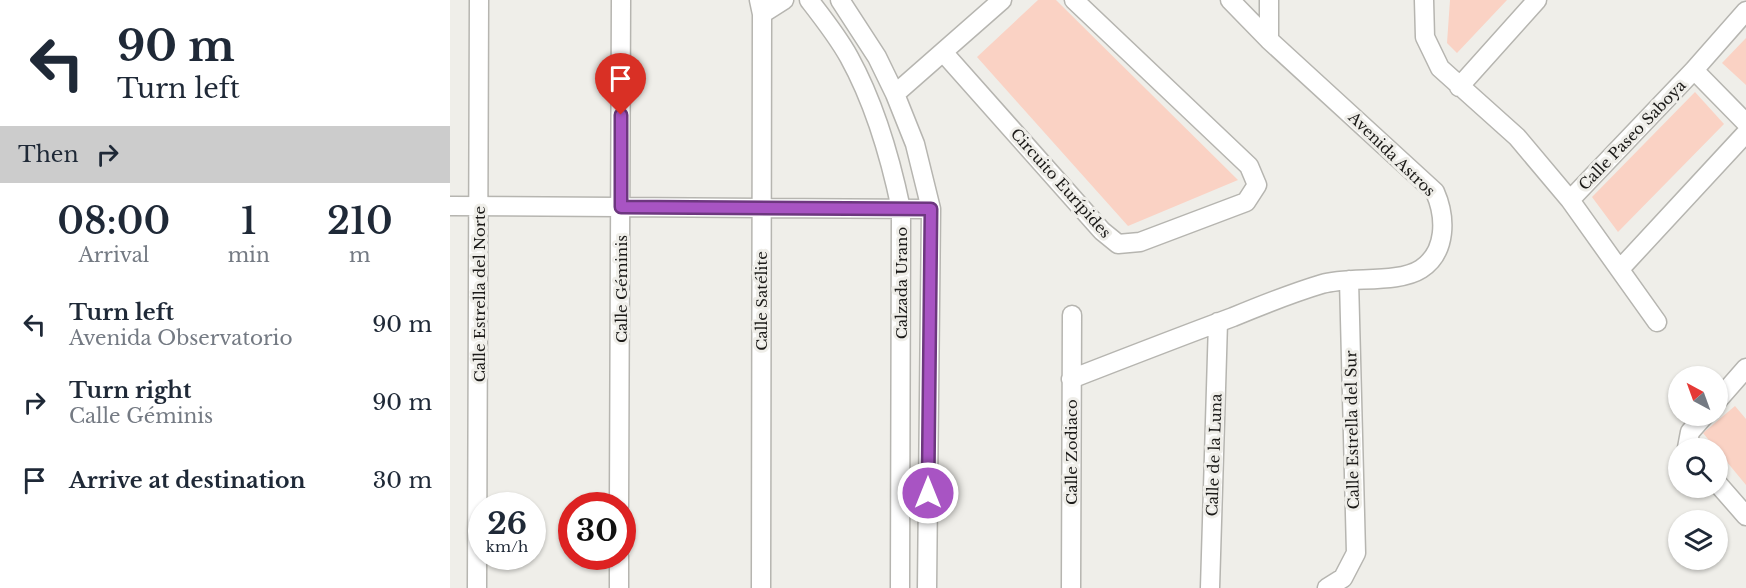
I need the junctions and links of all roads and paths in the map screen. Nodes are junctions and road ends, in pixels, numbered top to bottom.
1 (479, 0) edge
2 (621, 0) edge
3 (784, 0) edge
4 (809, 0) edge
5 (840, 0) edge
6 (1002, 0) edge
7 (1074, 0) edge
8 (1230, 0) edge
9 (1269, 0) edge
10 (1424, 0) edge
11 (1537, 0) edge
12 (761, 7) edge
13 (1746, 11) edge
14 (1269, 40) junction
15 (943, 52) junction
16 (1694, 70) junction
17 (1458, 87) junction
18 (895, 94) junction
19 (1746, 123) edge
20 (1746, 133) edge
21 (1570, 200) junction
22 (450, 206) edge
23 (479, 206) junction
24 (621, 207) junction
25 (761, 208) junction
26 (902, 209) junction
27 (931, 209) junction
28 (1620, 269) junction
29 (1349, 280) junction
30 (1072, 315) dead end
31 (1218, 322) junction
32 (1657, 322) dead end
33 (1071, 379) junction
34 (1742, 381) edge
35 (1728, 392) edge
36 (620, 492) edge
37 (1728, 495) edge
38 (1746, 516) edge
39 (619, 570) edge
40 (477, 588) edge
41 (619, 588) edge
42 (761, 588) edge
43 (900, 588) edge
44 (927, 588) edge
45 (1071, 588) edge
46 (1210, 588) edge
47 (1327, 588) edge

1 - 23 street, Calle Estrella del Norte
2 - 24 street, Calle Géminis
3 - 12 street, Calle Satélite
4 - 26 street, Calzada Urano
5 - 18 street, Calzada Urano
6 - 15 street
7 - 15 street, Circuito Eurípides
8 - 14 street, Avenida Astros
9 - 14 street
10 - 17 street, Calle Paseo Saboya
11 - 17 street
12 - 25 street, Calle Satélite
13 - 16 street, Calle Paseo Saboya
14 - 29 street, Avenida Astros
15 - 18 street
16 - 19 street, Calle Paseo Saboya
16 - 21 street, Calle Paseo Saboya
17 - 21 street, Calle Paseo Saboya
18 - 27 street, Calzada Urano
20 - 28 street
21 - 28 street, Calle Paseo Saboya
22 - 23 street
23 - 24 street
23 - 40 street, Calle Estrella del Norte
24 - 25 street
24 - 36 street, Calle Géminis
25 - 26 street
25 - 42 street, Calle Satélite
26 - 27 street
26 - 43 street, Calzada Urano
27 - 44 street, Calzada Urano
28 - 32 street, Calle Paseo Saboya
29 - 31 street, Avenida Astros
29 - 47 street, Calle Estrella del Sur
30 - 33 street, Calle Zodiaco
31 - 33 street, Avenida Astros
31 - 46 street, Calle de la Luna
33 - 45 street, Calle Zodiaco
34 - 35 street
37 - 38 street
39 - 41 street

